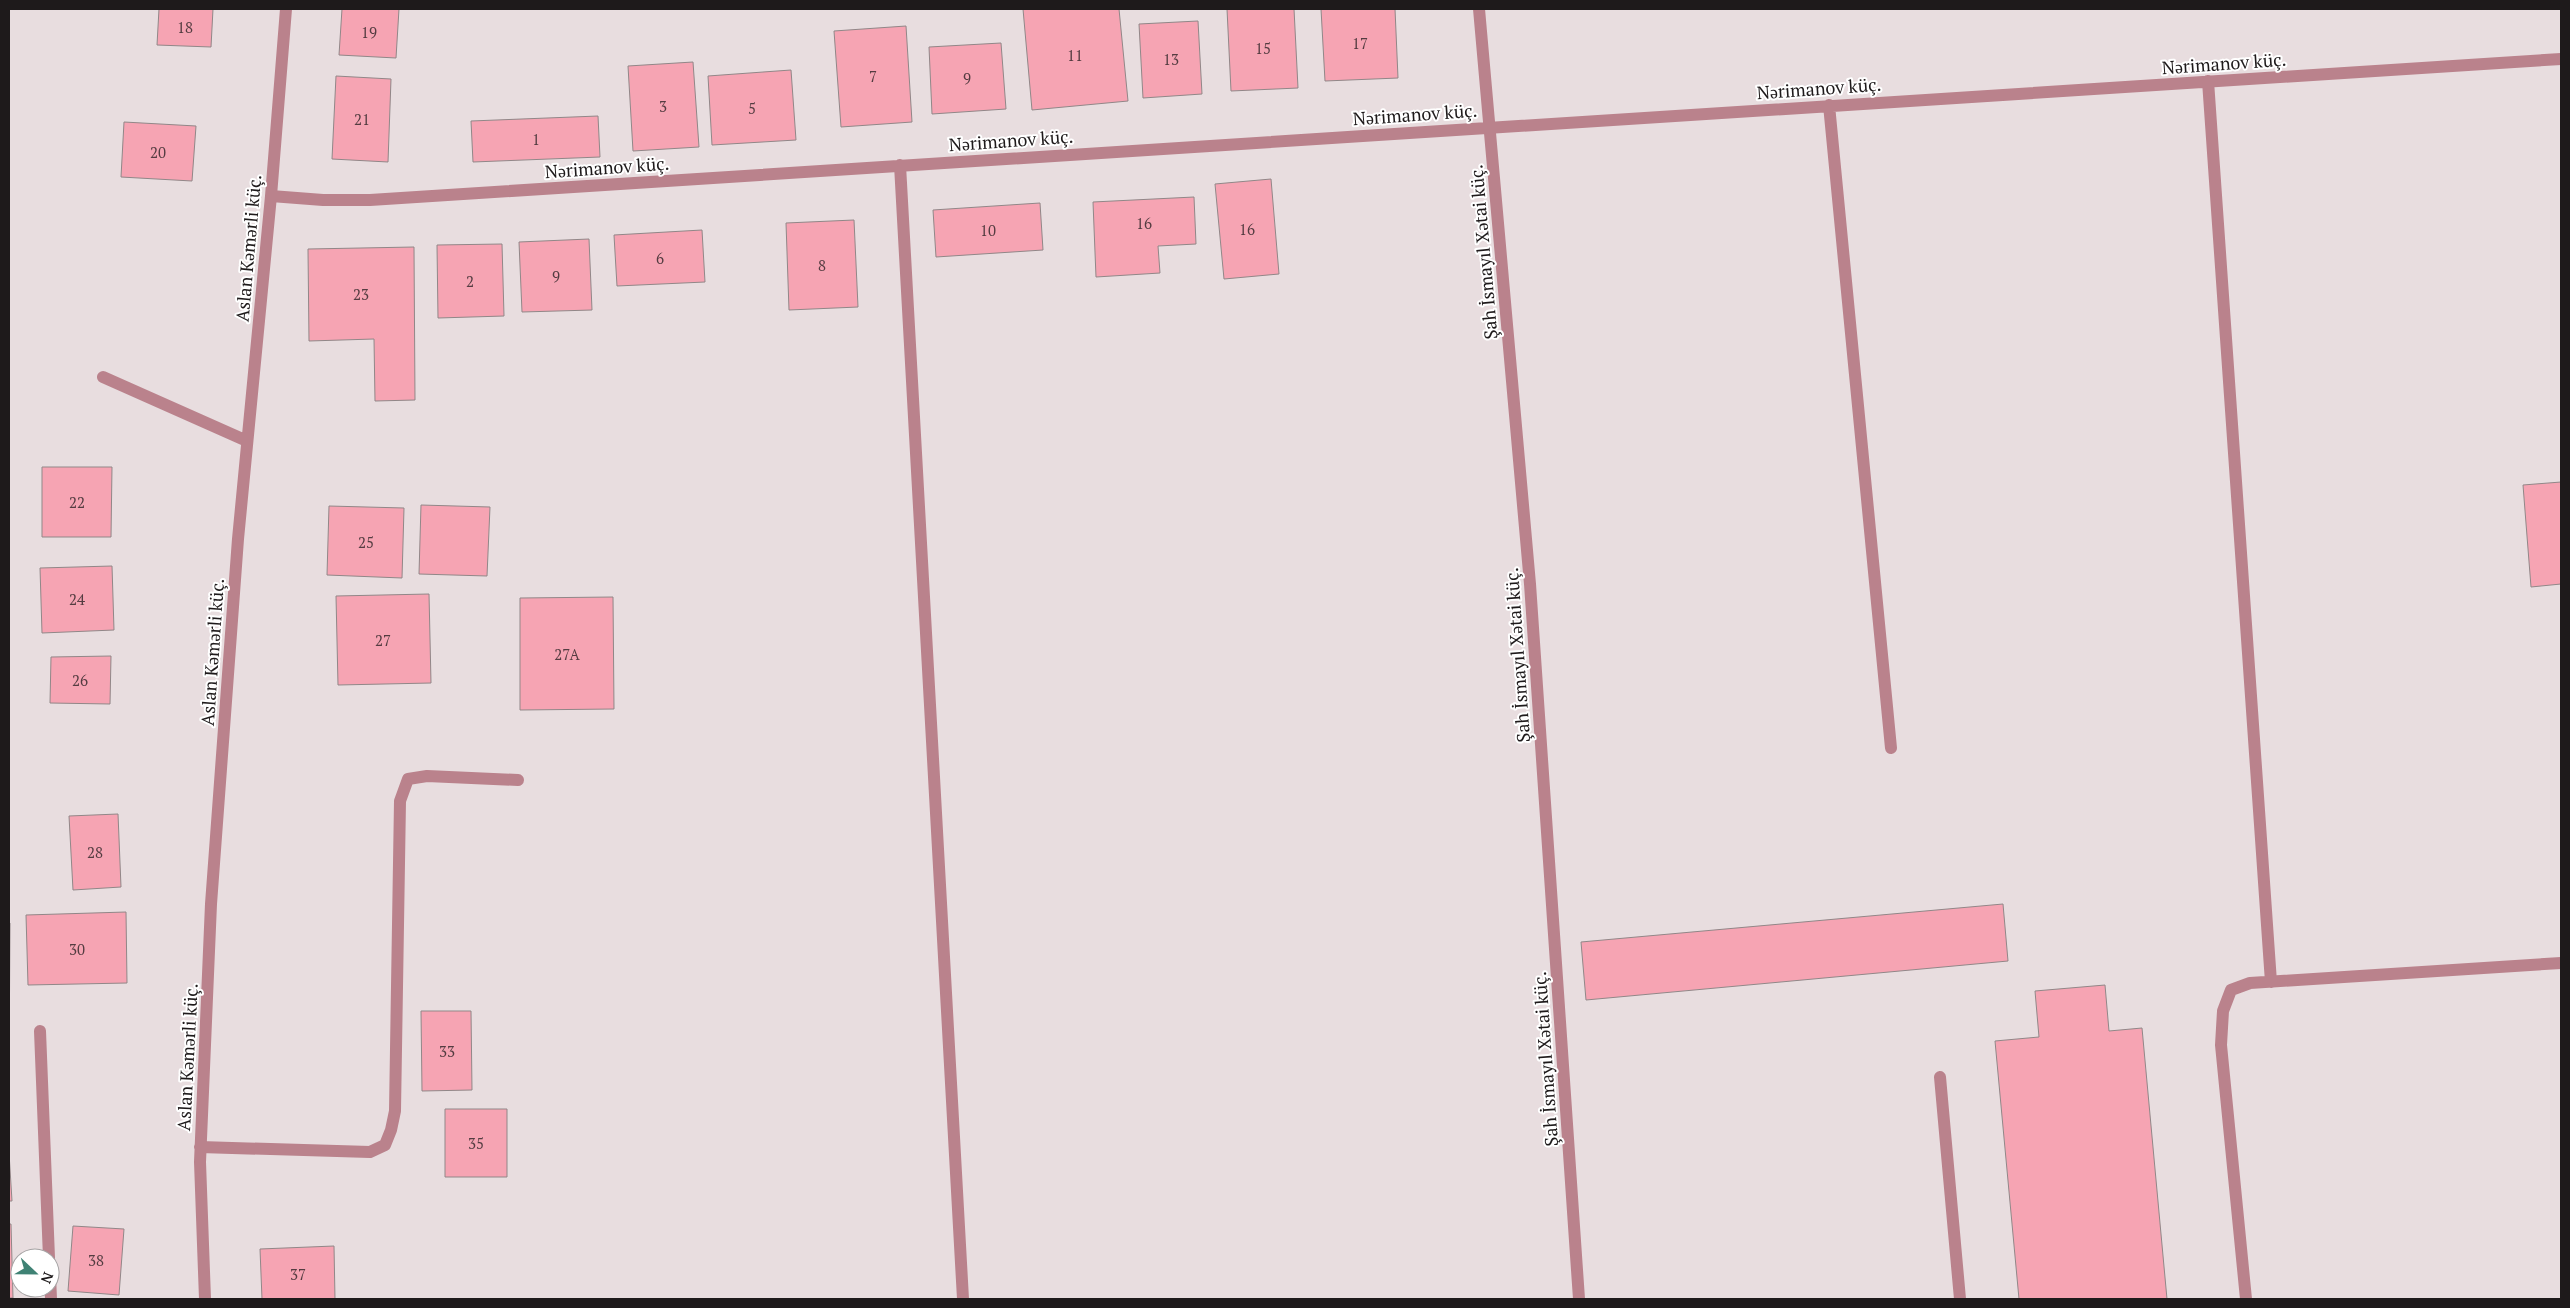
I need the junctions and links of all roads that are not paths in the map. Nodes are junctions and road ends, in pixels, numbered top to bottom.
1 (286, 9) edge
2 (1479, 9) edge
3 (2561, 59) edge
4 (2208, 82) junction
5 (1829, 105) junction
6 (1490, 127) junction
7 (900, 165) junction
8 (271, 196) junction
9 (103, 378) dead end
10 (247, 441) junction
11 (1891, 748) dead end
12 (518, 780) dead end
13 (2561, 963) edge
14 (2271, 982) junction
15 (40, 1031) dead end
16 (1940, 1077) dead end
17 (200, 1147) junction
18 (49, 1248) edge
19 (205, 1299) edge
20 (963, 1299) edge
21 (1579, 1299) edge
22 (1960, 1299) edge
23 (2246, 1299) edge

1 - 8 street, Aslan Kəmərli küç.
2 - 6 street, Şah İsmayıl Xətai küç.
3 - 4 street, Nərimanov küç.
4 - 5 street, Nərimanov küç.
4 - 14 street
5 - 6 street, Nərimanov küç.
5 - 11 street
6 - 7 street, Nərimanov küç.
6 - 21 street, Şah İsmayıl Xətai küç.
7 - 8 street, Nərimanov küç.
7 - 20 street
8 - 10 street, Aslan Kəmərli küç.
9 - 10 street
10 - 17 street, Aslan Kəmərli küç.
12 - 17 street
13 - 14 street
14 - 23 street
15 - 18 street
16 - 22 street
17 - 19 street, Aslan Kəmərli küç.

